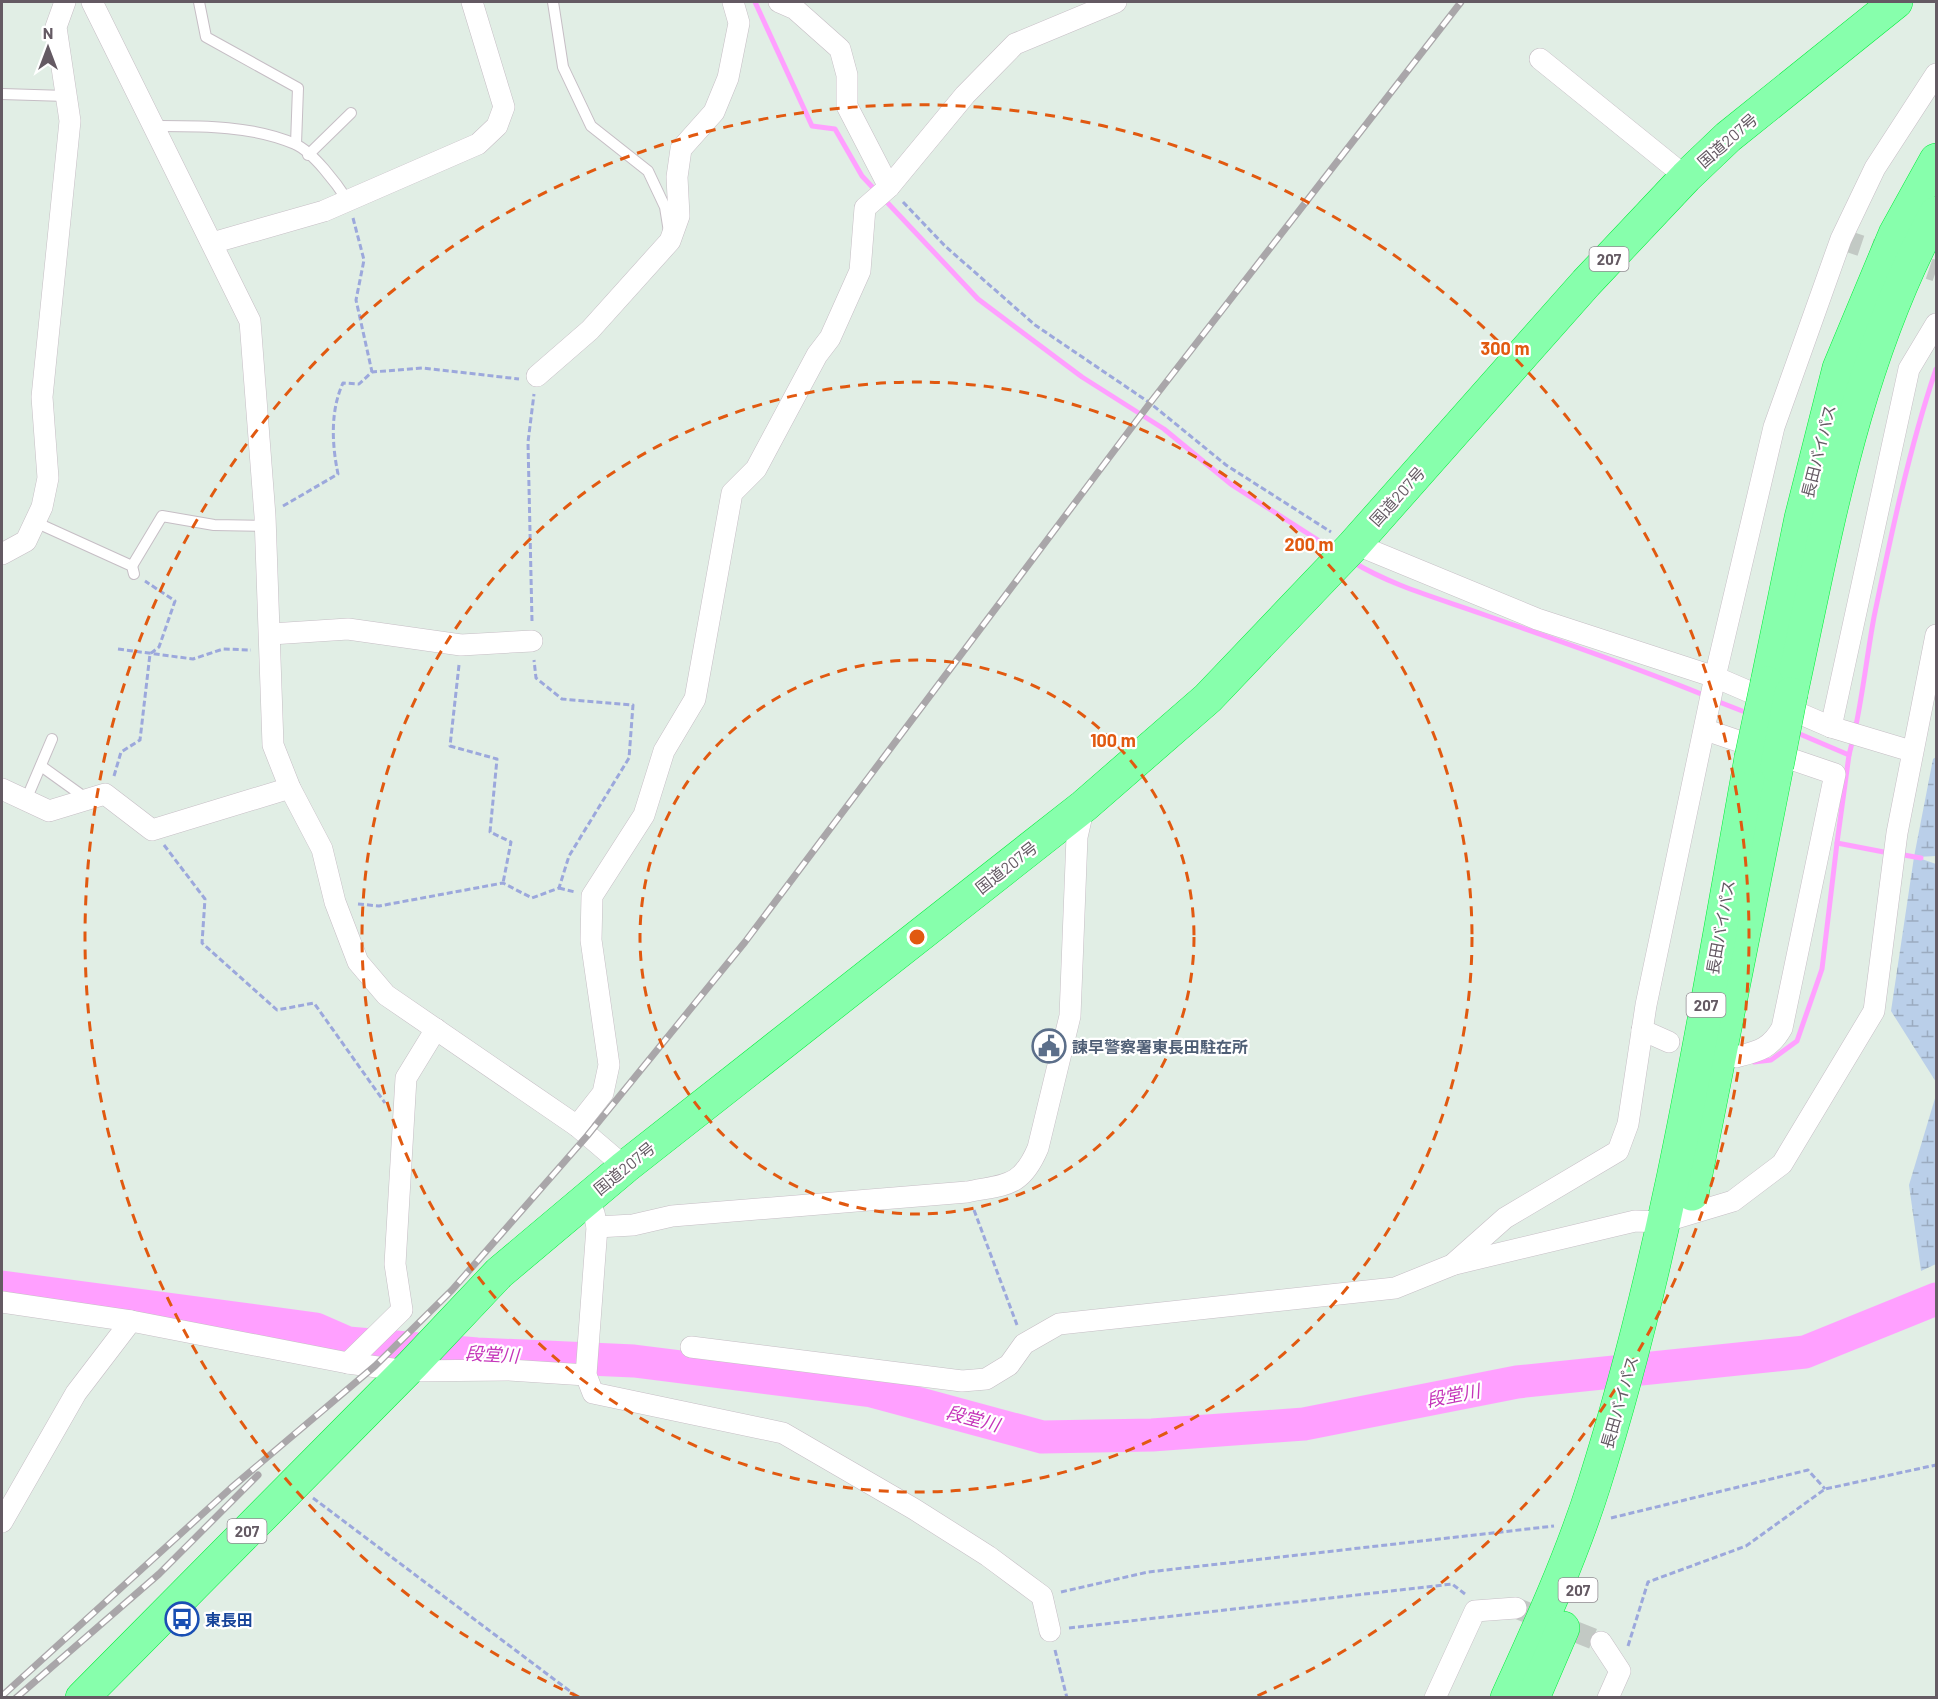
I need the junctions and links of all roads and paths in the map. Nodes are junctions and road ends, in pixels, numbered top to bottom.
1 (65, 2) edge
2 (92, 2) edge
3 (199, 2) edge
4 (472, 2) edge
5 (553, 2) edge
6 (733, 2) edge
7 (779, 2) edge
8 (1116, 2) edge
9 (1896, 2) edge
10 (1540, 59) dead end
11 (1936, 74) edge
12 (2, 94) edge
13 (66, 96) junction
14 (351, 113) dead end
15 (152, 126) junction
16 (296, 144) junction
17 (308, 155) junction
18 (1936, 160) edge
19 (1686, 177) junction
20 (889, 188) junction
21 (348, 201) junction
22 (1936, 213) edge
23 (670, 242) junction
24 (212, 243) junction
25 (1936, 324) edge
26 (372, 372) junction
27 (537, 376) junction
28 (265, 521) junction
29 (35, 522) junction
30 (1347, 552) junction
31 (2, 554) edge
32 (133, 570) junction
33 (1936, 635) edge
34 (532, 641) junction
35 (271, 642) junction
36 (461, 645) junction
37 (118, 649) dead end
38 (150, 654) junction
39 (1714, 682) junction
40 (1779, 688) junction
41 (1708, 721) junction
42 (1837, 728) junction
43 (52, 740) dead end
44 (1911, 752) junction
45 (41, 766) junction
46 (290, 788) junction
47 (2, 789) edge
48 (108, 796) junction
49 (87, 799) junction
50 (26, 800) junction
51 (1084, 806) junction
52 (152, 830) junction
53 (503, 883) junction
54 (335, 903) junction
55 (436, 1029) junction
56 (1642, 1030) junction
57 (1669, 1041) dead end
58 (1736, 1057) dead end
59 (577, 1126) junction
60 (402, 1134) junction
61 (626, 1167) junction
62 (967, 1192) junction
63 (591, 1195) junction
64 (597, 1227) junction
65 (1672, 1234) junction
66 (1452, 1265) junction
67 (2, 1302) edge
68 (131, 1321) junction
69 (1024, 1344) junction
70 (691, 1347) dead end
71 (348, 1362) junction
72 (409, 1368) junction
73 (586, 1375) junction
74 (1936, 1465) edge
75 (293, 1483) junction
76 (1825, 1489) junction
77 (1593, 1520) junction
78 (2, 1522) edge
79 (1042, 1596) junction
80 (1516, 1608) tunnel mouth
81 (1475, 1611) junction
82 (1050, 1630) junction
83 (1601, 1642) tunnel mouth
84 (1620, 1671) junction
85 (82, 1698) edge
86 (579, 1698) edge
87 (1067, 1698) edge
88 (1435, 1698) edge
89 (1507, 1698) edge
90 (1533, 1698) edge
91 (1608, 1698) edge

1 - 13 street
2 - 15 street
3 - 16 lane
4 - 21 street
5 - 23 lane
6 - 23 street
7 - 20 street
8 - 20 street
9 - 19 highway, 国道207号 / 207
10 - 19 street
11 - 39 street
12 - 13 lane
13 - 29 street
14 - 17 lane
15 - 16 lane
15 - 24 street
16 - 17 lane
17 - 21 lane
18 - 40 highway, 長田バイパス / 207
19 - 30 highway, 国道207号 / 207
20 - 30 path
20 - 59 street
21 - 24 street
21 - 26 path
22 - 40 highway, 長田バイパス / 207
23 - 27 street
24 - 28 street
25 - 42 street
26 - 27 path
26 - 28 path
27 - 34 path
28 - 32 lane
28 - 35 street
29 - 31 street
29 - 32 lane
30 - 39 street
30 - 51 highway, 国道207号 / 207
32 - 38 path
33 - 44 street
34 - 36 street
34 - 53 path
35 - 36 street
35 - 38 path
35 - 46 street
36 - 53 path
37 - 38 path
38 - 48 path
39 - 41 street
39 - 42 street
40 - 65 highway, 長田バイパス / 207, bridge
41 - 56 street
41 - 58 street
42 - 44 street
43 - 45 lane
44 - 65 street
45 - 49 lane
45 - 50 lane
46 - 52 street
46 - 54 street
47 - 50 street
48 - 49 street
48 - 52 street
49 - 50 street
51 - 61 highway, 国道207号 / 207
51 - 62 street
52 - 60 path
53 - 54 path
54 - 55 street
55 - 59 street
55 - 60 street
56 - 57 street
56 - 66 street
59 - 61 street
60 - 71 street
61 - 63 highway, 国道207号 / 207
62 - 64 street
62 - 69 path
63 - 64 street
63 - 72 highway, 国道207号 / 207
64 - 73 street
65 - 66 street
65 - 77 highway, 長田バイパス / 207
66 - 69 street
67 - 68 street
68 - 71 street
68 - 78 street
69 - 70 street
71 - 72 street
72 - 73 street
72 - 75 highway, 国道207号 / 207
73 - 79 street
74 - 76 path
75 - 85 highway, 国道207号 / 207
75 - 86 path
76 - 77 path
76 - 84 path
77 - 79 path
77 - 89 highway, 長田バイパス / 207
77 - 90 highway, 長田バイパス / 207
79 - 82 street
80 - 81 street
81 - 82 path
81 - 88 street
82 - 87 path
83 - 84 street
84 - 91 street

